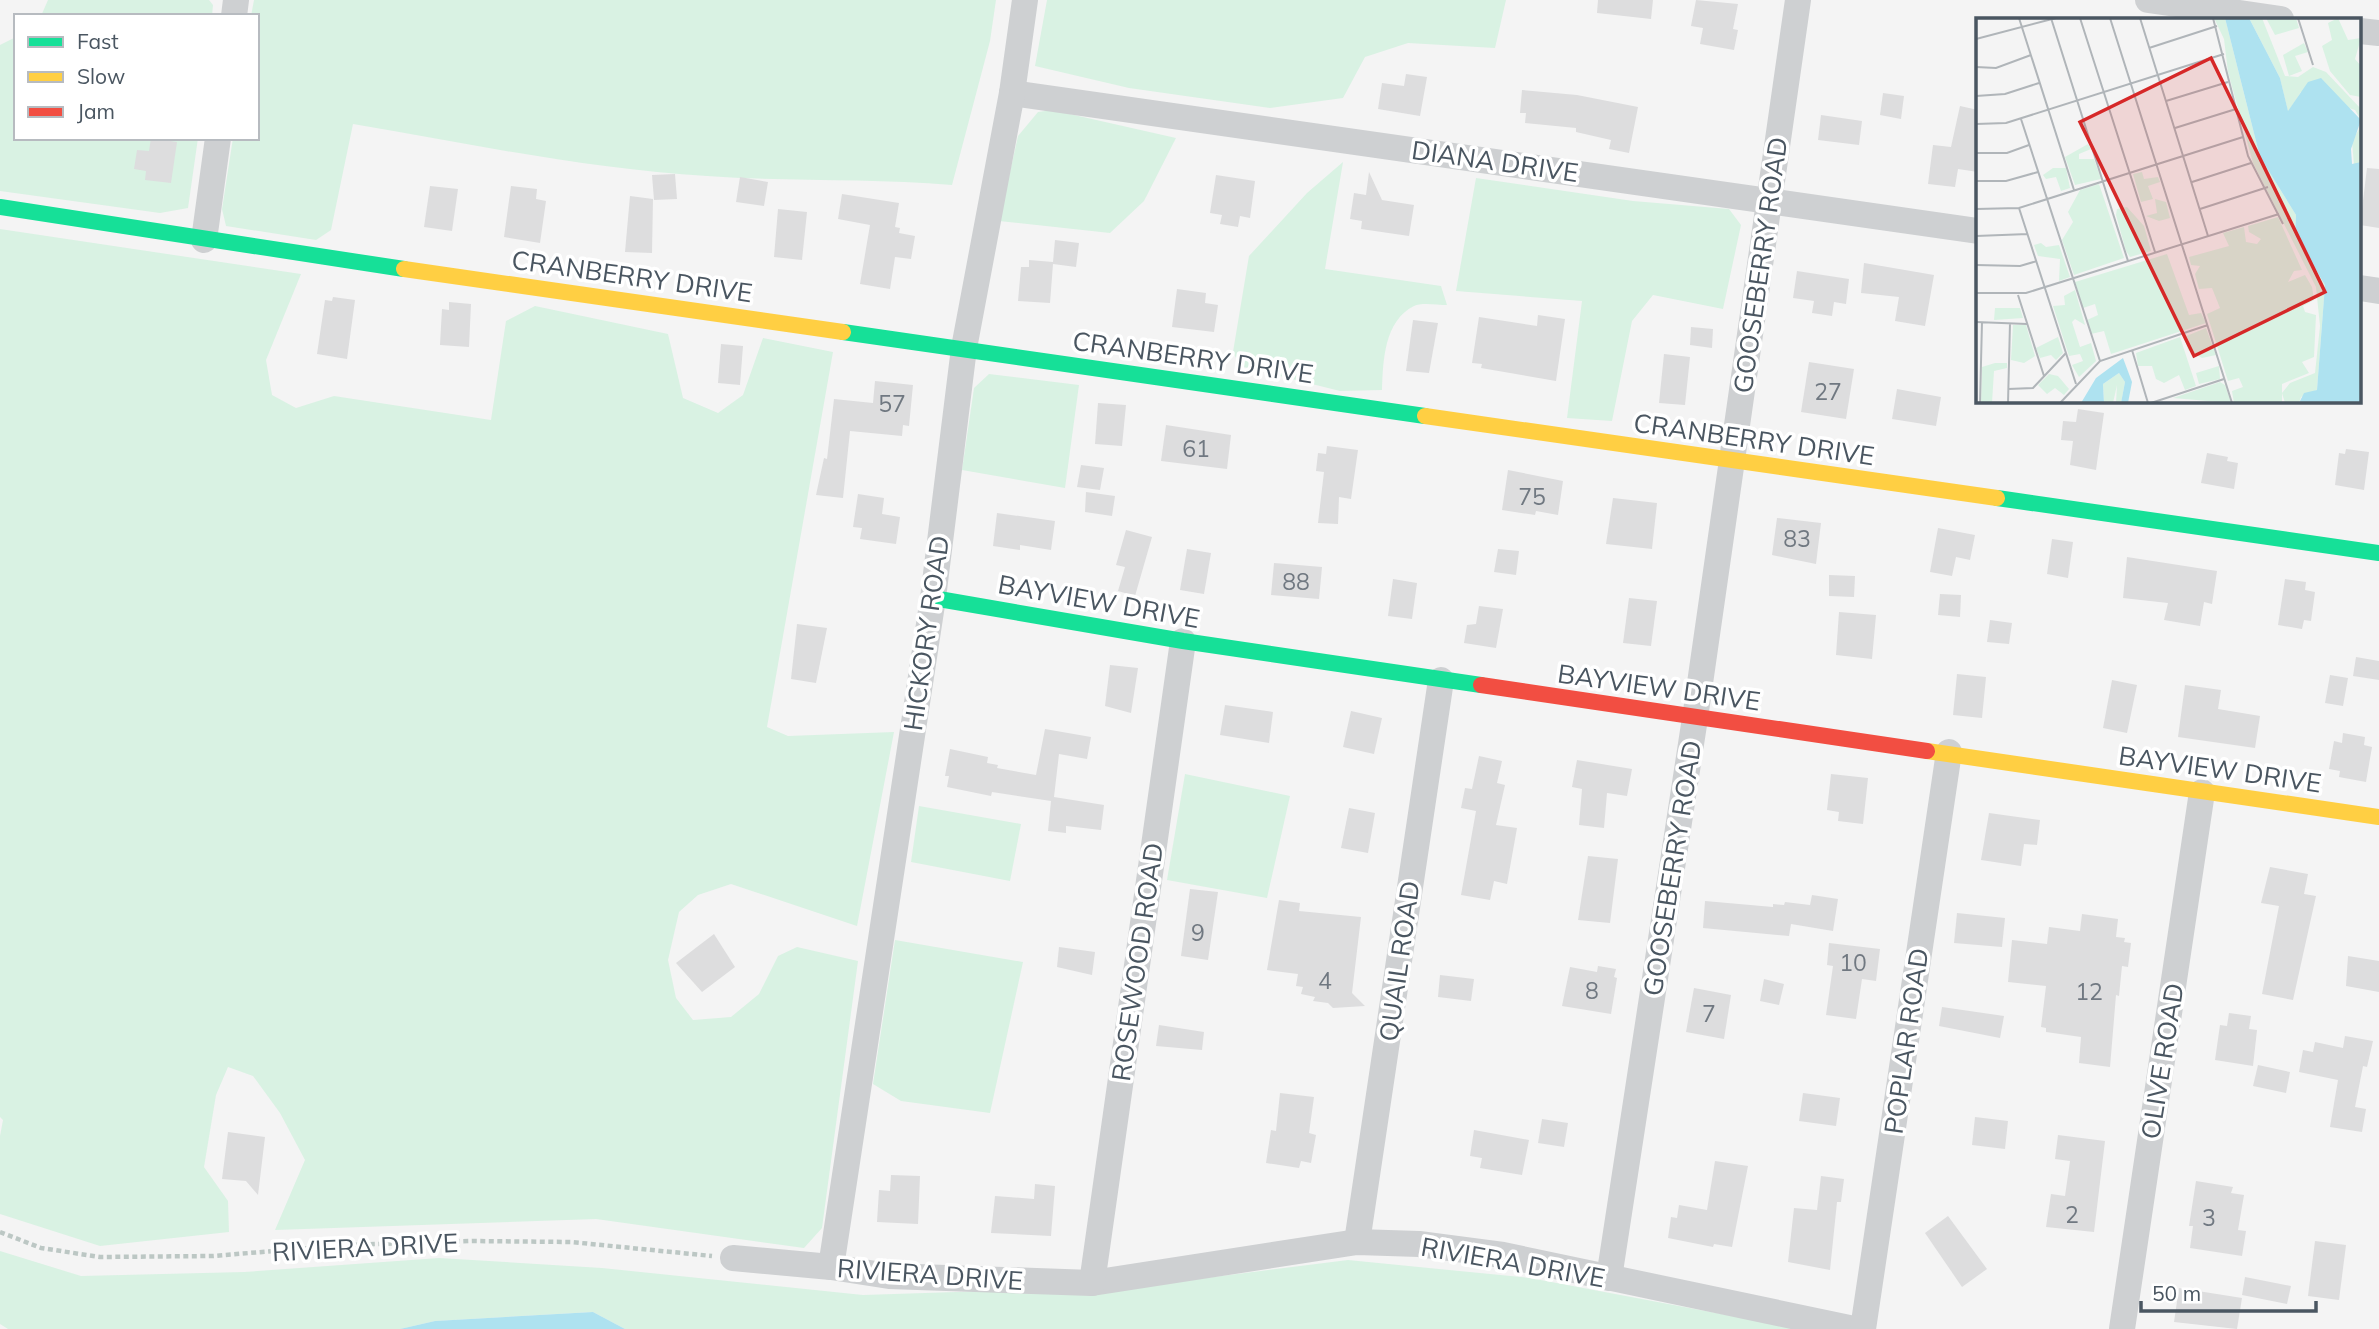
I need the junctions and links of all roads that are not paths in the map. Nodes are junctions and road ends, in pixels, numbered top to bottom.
1 (1025, 0) edge
2 (1798, 0) edge
3 (2148, 0) edge
4 (2274, 18) edge
5 (1012, 93) junction
6 (218, 140) edge
7 (1770, 200) junction
8 (0, 207) edge
9 (1976, 231) edge
10 (204, 240) junction
11 (964, 348) junction
12 (1731, 461) junction
13 (2379, 553) edge
14 (933, 598) junction
15 (1183, 641) junction
16 (1441, 680) junction
17 (1695, 718) junction
18 (1949, 752) junction
19 (2202, 792) junction
20 (2379, 817) edge
21 (1357, 1242) junction
22 (733, 1258) road end
23 (831, 1267) junction
24 (1609, 1278) junction
25 (1092, 1283) junction
26 (1854, 1329) edge
27 (1863, 1329) edge
28 (2122, 1329) edge

1 - 5 street, HICKORY ROAD
2 - 7 street, GOOSEBERRY ROAD
3 - 4 street
5 - 7 street, DIANA DRIVE
5 - 11 street, HICKORY ROAD
6 - 10 street
7 - 9 street, DIANA DRIVE
7 - 12 street, GOOSEBERRY ROAD
8 - 10 street, CRANBERRY DRIVE
10 - 11 street, CRANBERRY DRIVE
11 - 12 street, CRANBERRY DRIVE
11 - 14 street, HICKORY ROAD
12 - 13 street, CRANBERRY DRIVE
12 - 17 street, GOOSEBERRY ROAD
14 - 15 street, BAYVIEW DRIVE
14 - 23 street, HICKORY ROAD
15 - 16 street, BAYVIEW DRIVE
15 - 25 street, ROSEWOOD ROAD
16 - 17 street, BAYVIEW DRIVE
16 - 21 street, QUAIL ROAD
17 - 18 street, BAYVIEW DRIVE
17 - 24 street, GOOSEBERRY ROAD
18 - 19 street, BAYVIEW DRIVE
18 - 27 street, POPLAR ROAD
19 - 20 street, BAYVIEW DRIVE
19 - 28 street, OLIVE ROAD
21 - 24 street, RIVIERA DRIVE
21 - 25 street, RIVIERA DRIVE
22 - 23 street, RIVIERA DRIVE
23 - 25 street, RIVIERA DRIVE
24 - 26 street, RIVIERA DRIVE

